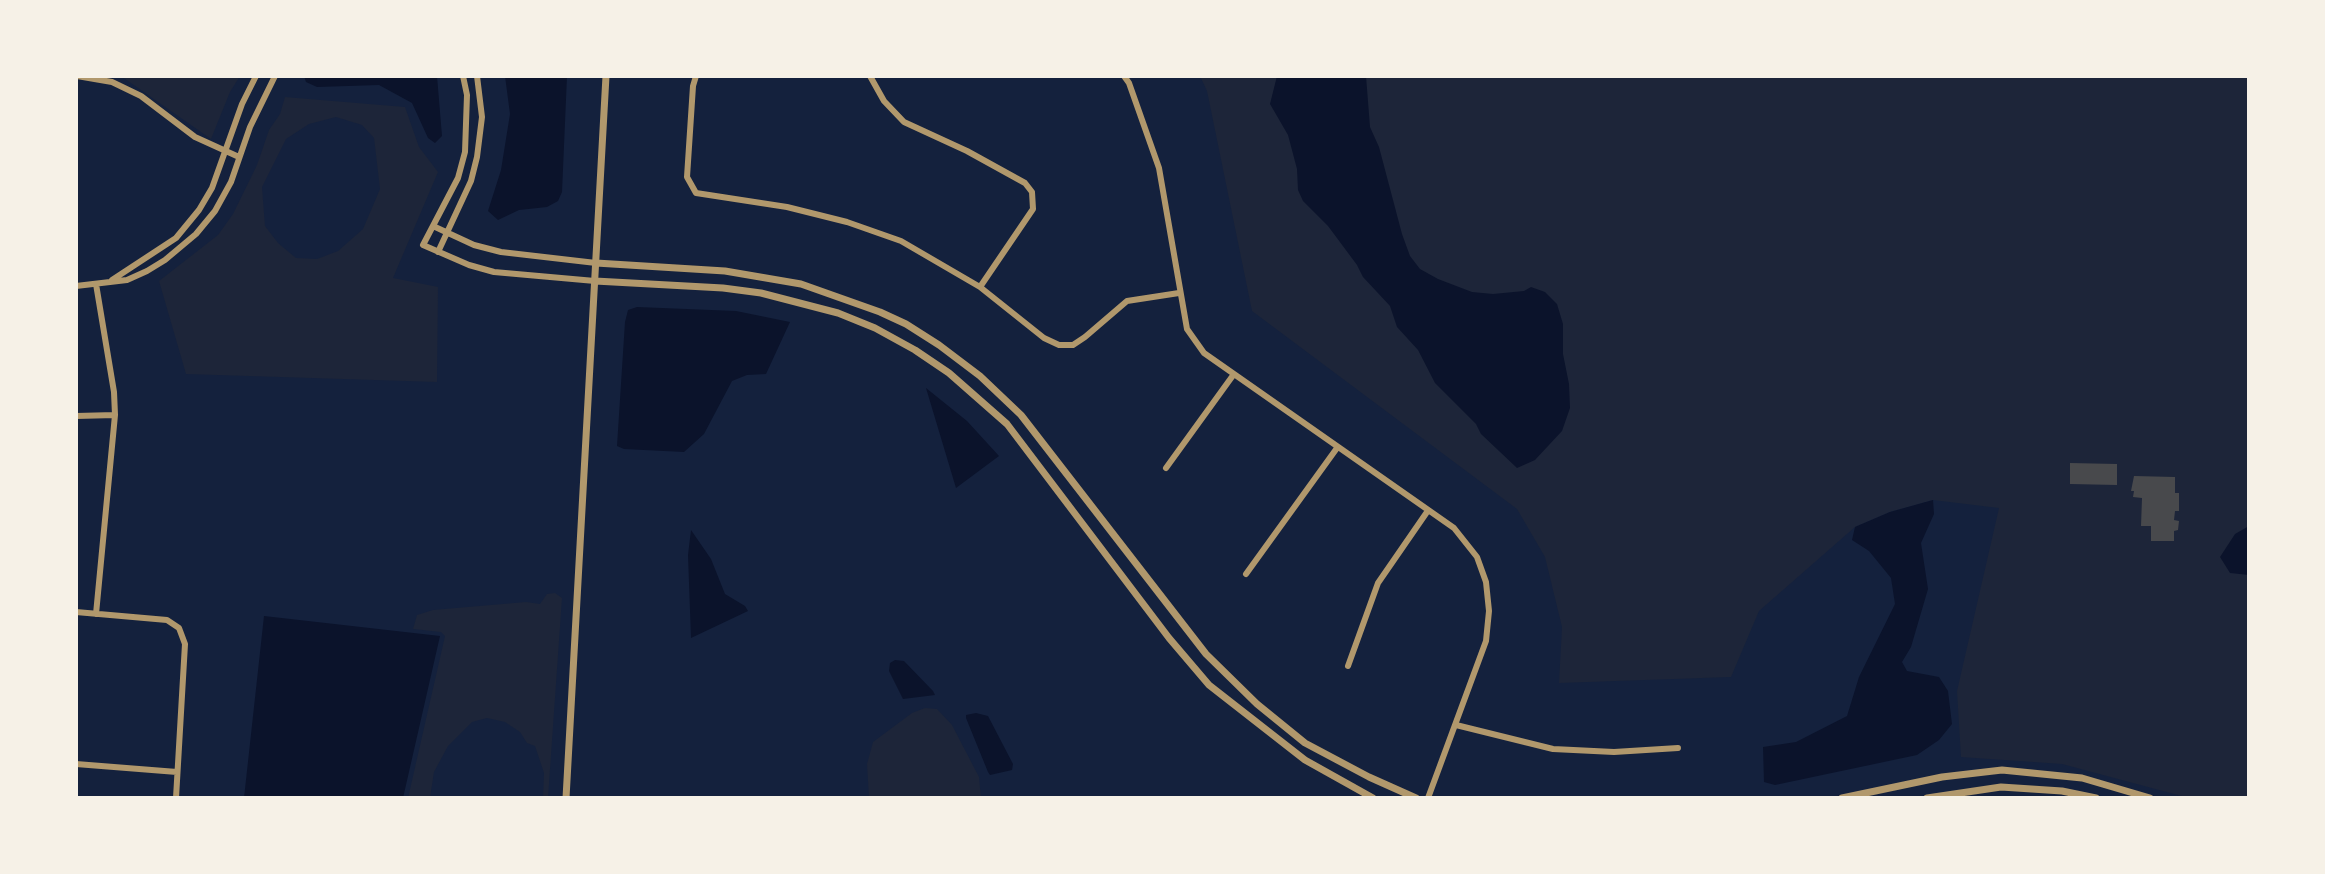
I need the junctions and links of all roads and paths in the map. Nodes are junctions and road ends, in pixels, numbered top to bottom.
1 (77, 76) edge
2 (256, 76) edge
3 (275, 76) edge
4 (463, 76) edge
5 (477, 76) edge
6 (606, 76) edge
7 (696, 76) edge
8 (870, 76) edge
9 (1124, 76) edge
10 (112, 79) edge
11 (225, 152) junction
12 (239, 157) junction
13 (433, 226) junction
14 (447, 233) junction
15 (176, 238) junction
16 (183, 246) junction
17 (438, 252) junction
18 (596, 263) junction
19 (112, 280) junction
20 (595, 281) junction
21 (96, 284) junction
22 (76, 286) edge
23 (980, 287) junction
24 (1179, 293) junction
25 (1234, 374) junction
26 (115, 415) junction
27 (76, 416) edge
28 (1337, 448) junction
29 (1166, 468) dead end
30 (1427, 512) junction
31 (1246, 574) dead end
32 (76, 612) edge
33 (96, 614) junction
34 (1348, 666) dead end
35 (1456, 725) junction
36 (1678, 748) dead end
37 (76, 764) edge
38 (177, 772) junction
39 (176, 798) edge
40 (566, 798) edge
41 (1373, 798) edge
42 (1416, 798) edge
43 (1428, 798) edge
44 (1842, 798) edge
45 (1927, 798) edge
46 (2096, 798) edge
47 (2150, 798) edge

1 - 10 street
2 - 11 street
3 - 12 street
4 - 13 street
5 - 14 street
6 - 18 street
7 - 23 street
8 - 23 street
9 - 24 street
10 - 11 street
11 - 12 street
11 - 15 street
12 - 16 street
13 - 14 street
13 - 17 street
14 - 17 street
14 - 18 street
15 - 16 street
15 - 19 street
16 - 19 street
17 - 20 street
18 - 20 street
18 - 42 street
19 - 21 street
20 - 40 street
20 - 41 street
21 - 22 street
21 - 26 street
23 - 24 street
24 - 25 street
25 - 28 street
25 - 29 street
26 - 27 street
26 - 33 street
28 - 30 street
28 - 31 street
30 - 34 street
30 - 35 street
32 - 33 street
33 - 38 street
35 - 36 street
35 - 43 street
37 - 38 street
38 - 39 street
44 - 47 street
45 - 46 street

